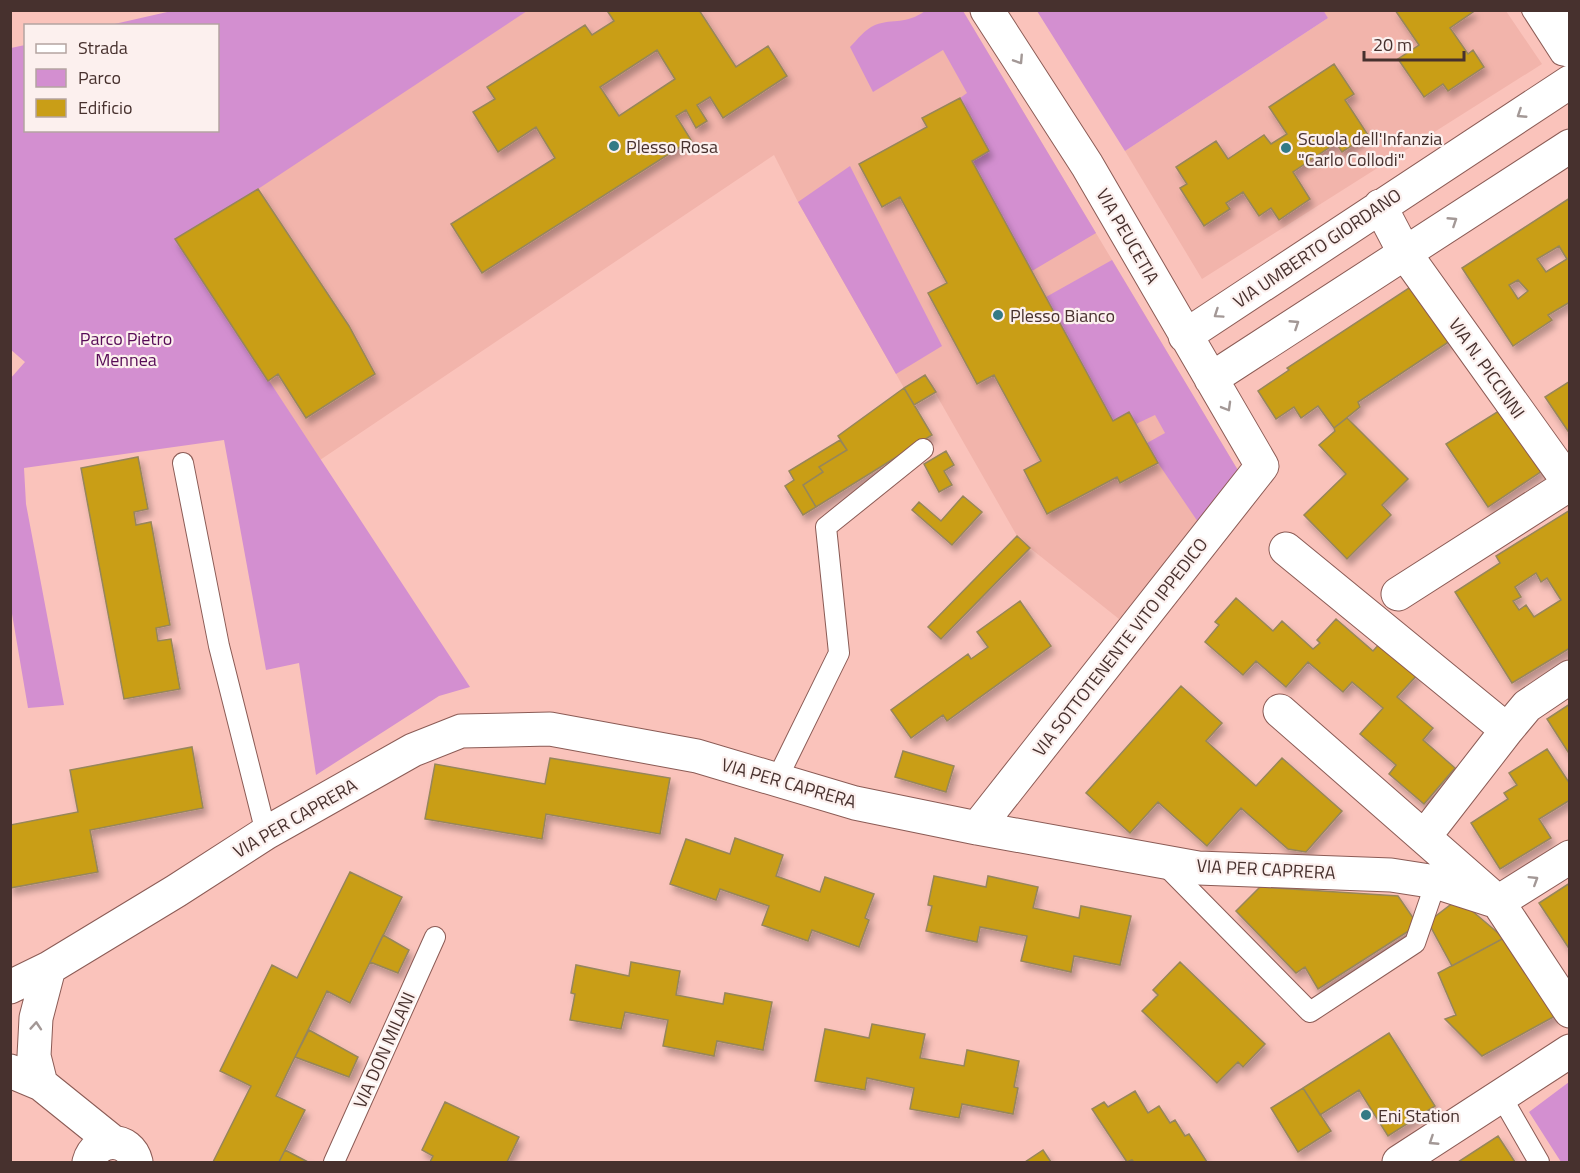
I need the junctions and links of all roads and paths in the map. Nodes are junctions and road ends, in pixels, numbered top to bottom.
1 (987, 10) edge
2 (1532, 10) edge
3 (1555, 10) edge
4 (1569, 34) edge
5 (1569, 57) edge
6 (1569, 82) edge
7 (1569, 146) edge
8 (1380, 206) junction
9 (1404, 252) junction
10 (1185, 336) junction
11 (1211, 379) junction
12 (923, 449) dead end
13 (183, 463) dead end
14 (1262, 466) joint
15 (1569, 484) edge
16 (1286, 549) dead end
17 (1398, 594) dead end
18 (1569, 677) edge
19 (1280, 711) dead end
20 (1506, 730) junction
21 (777, 779) junction
22 (977, 828) junction
23 (266, 833) junction
24 (1424, 837) junction
25 (1569, 857) edge
26 (1162, 861) junction
27 (1436, 882) junction
28 (1498, 902) junction
29 (435, 937) dead end
30 (48, 968) junction
31 (10, 987) edge
32 (1569, 1011) edge
33 (1569, 1051) edge
34 (10, 1071) edge
35 (41, 1084) junction
36 (1501, 1096) junction
37 (113, 1156) edge
38 (334, 1162) edge
39 (1399, 1162) edge
40 (1539, 1162) edge

1 -> 10 street, VIA PEUCETIA
2 - 5 lane
3 - 4 street
6 -> 8 street, VIA UMBERTO GIORDANO
9 -> 7 street
8 - 9 street, VIA N. PICCINNI
8 -> 10 street, VIA UMBERTO GIORDANO
11 -> 9 street
9 - 15 street, VIA N. PICCINNI
10 - 11 street, VIA PEUCETIA
11 -> 14 street, VIA PEUCETIA
12 - 21 lane
13 - 23 lane
14 - 22 street, VIA SOTTOTENENTE VITO IPPEDICO
15 - 17 street
16 - 20 street
18 - 20 street
19 - 24 street
20 - 24 street
21 - 22 street, VIA PER CAPRERA
21 - 23 street, VIA PER CAPRERA
22 - 26 street, VIA PER CAPRERA
23 - 30 street, VIA PER CAPRERA
24 - 28 street
28 -> 25 street
26 - 27 street, VIA PER CAPRERA
26 - 27 lane
27 - 28 street, VIA PER CAPRERA
28 - 32 street
29 - 38 lane, VIA DON MILANI
30 - 31 street, VIA PER CAPRERA
35 -> 30 street
33 - 36 street
34 - 35 street
35 - 37 street
36 -> 39 street
36 - 40 lane

